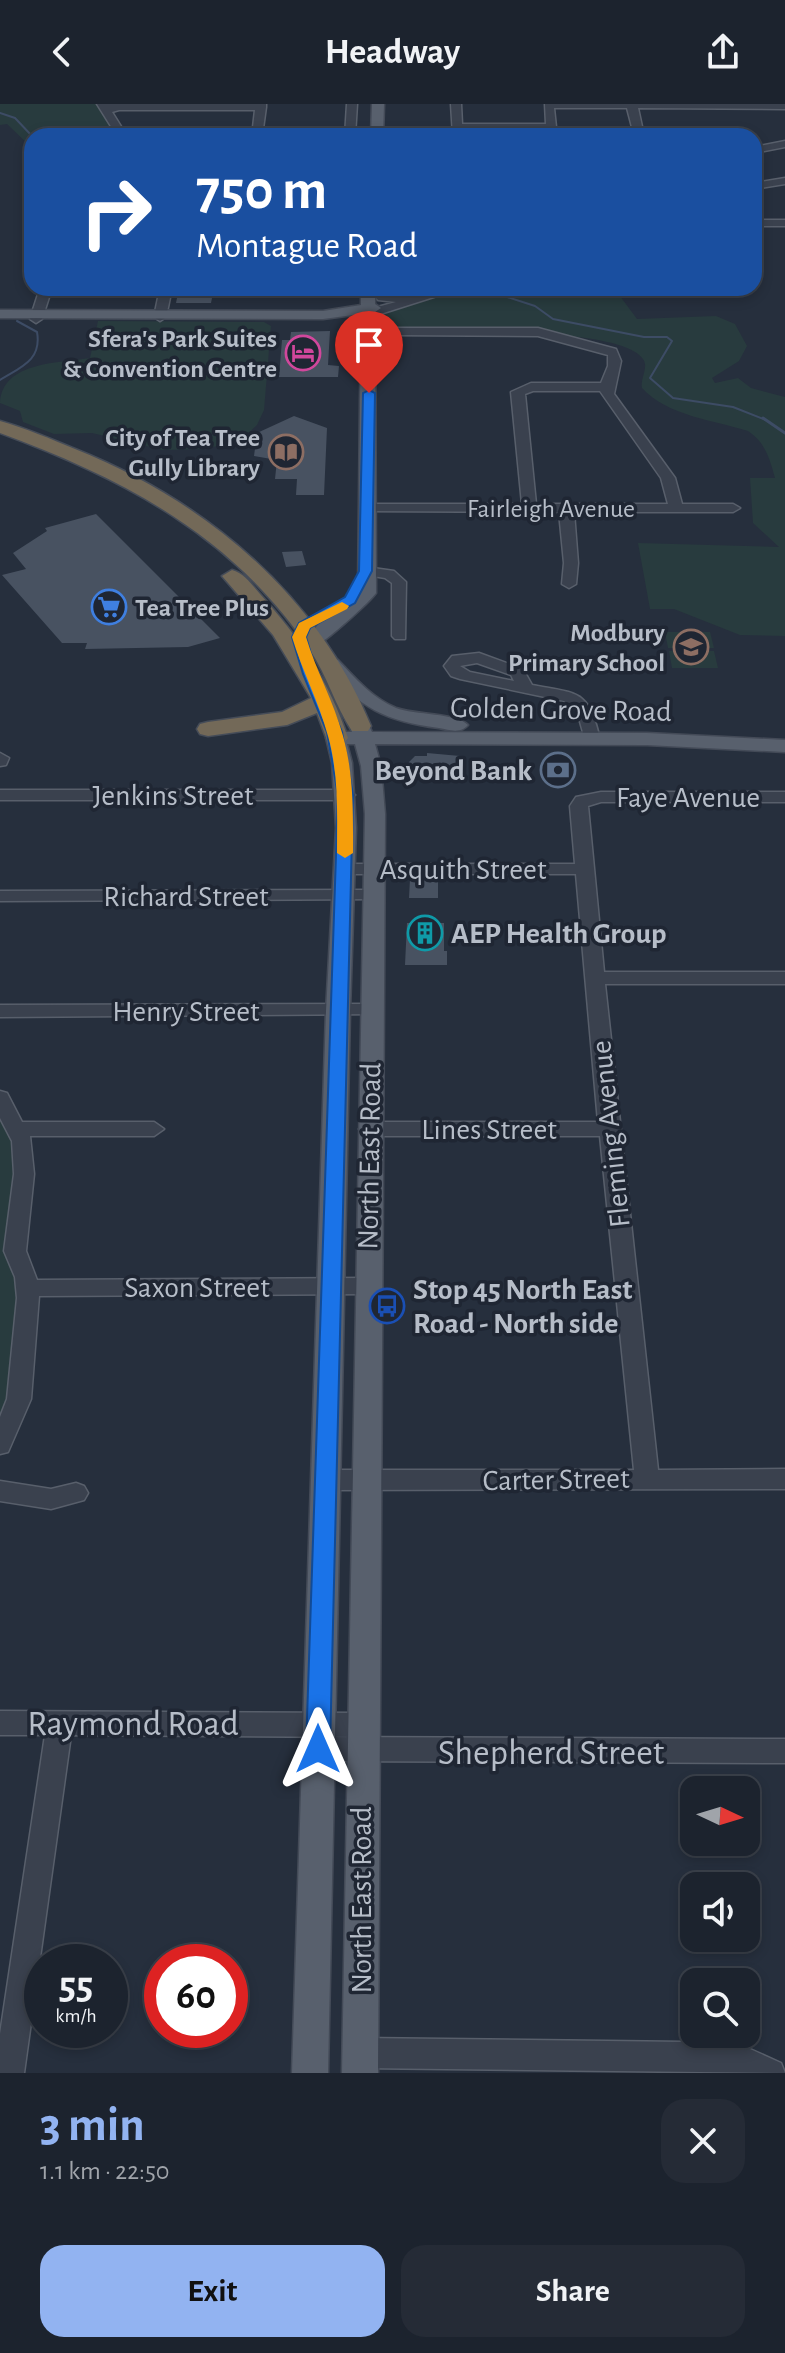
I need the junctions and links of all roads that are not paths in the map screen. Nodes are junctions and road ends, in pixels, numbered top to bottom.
1 (352, 104) edge
2 (378, 104) edge
3 (456, 104) edge
4 (261, 105) edge
5 (549, 105) edge
6 (632, 106) junction
7 (785, 106) edge
8 (103, 107) edge
9 (117, 128) edge
10 (258, 128) edge
11 (350, 128) edge
12 (377, 128) edge
13 (458, 128) edge
14 (553, 128) edge
15 (637, 128) edge
16 (785, 144) edge
17 (762, 146) edge
18 (785, 181) edge
19 (762, 185) edge
20 (762, 223) edge
21 (785, 223) edge
22 (43, 296) edge
23 (164, 296) edge
24 (364, 296) edge
25 (370, 296) edge
26 (381, 296) edge
27 (418, 296) edge
28 (426, 296) edge
29 (408, 299) junction
30 (371, 311) junction
31 (263, 314) junction
32 (160, 315) junction
33 (37, 316) junction
34 (0, 317) edge
35 (396, 332) dead end
36 (606, 387) junction
37 (0, 427) edge
38 (0, 439) edge
39 (368, 508) junction
40 (529, 508) junction
41 (566, 508) junction
42 (676, 508) junction
43 (733, 508) dead end
44 (215, 551) junction
45 (366, 571) junction
46 (569, 584) dead end
47 (310, 633) junction
48 (400, 636) dead end
49 (320, 668) junction
50 (525, 687) dead end
51 (323, 701) junction
52 (208, 729) dead end
53 (461, 731) junction
54 (335, 732) junction
55 (362, 732) junction
56 (591, 732) junction
57 (785, 734) edge
58 (785, 746) edge
59 (371, 766) junction
60 (0, 795) edge
61 (346, 795) junction
62 (591, 797) joint
63 (785, 797) edge
64 (344, 869) junction
65 (373, 869) junction
66 (583, 869) junction
67 (373, 895) junction
68 (0, 896) edge
69 (343, 896) junction
70 (595, 978) junction
71 (785, 978) edge
72 (371, 1010) junction
73 (0, 1011) edge
74 (338, 1011) junction
75 (0, 1098) edge
76 (18, 1129) junction
77 (154, 1129) dead end
78 (369, 1129) junction
79 (609, 1129) junction
80 (333, 1286) junction
81 (367, 1286) junction
82 (27, 1288) junction
83 (0, 1445) edge
84 (647, 1477) junction
85 (785, 1479) edge
86 (327, 1480) junction
87 (365, 1481) junction
88 (0, 1491) edge
89 (76, 1493) dead end
90 (0, 1723) edge
91 (60, 1723) junction
92 (318, 1736) junction
93 (362, 1737) junction
94 (785, 1751) edge
95 (360, 2063) edge
96 (9, 2073) edge
97 (310, 2073) edge
98 (770, 2073) edge

1 - 11 street
2 - 12 main road
3 - 13 street
4 - 8 street
4 - 10 street
5 - 6 street
5 - 14 street
6 - 7 street
6 - 15 street
8 - 9 street
16 - 17 street
18 - 19 street
20 - 21 street
22 - 33 street
23 - 32 street
24 - 31 main road
25 - 30 main road
26 - 29 street
27 - 29 street
28 - 30 street
29 - 30 street
30 - 31 main road
30 - 32 main road
30 - 39 main road
31 - 32 main road
32 - 33 main road
33 - 34 main road
35 - 36 street
36 - 40 street
36 - 42 street
37 - 44 highway, North East Road
38 - 44 highway, North East Road
39 - 40 street, Fairleigh Avenue
39 - 45 main road
40 - 41 street, Fairleigh Avenue
41 - 42 street, Fairleigh Avenue
41 - 46 street
42 - 43 street, Fairleigh Avenue
44 - 47 highway, North East Road
44 - 49 highway, North East Road
45 - 47 main road
45 - 48 street
47 - 49 highway, North East Road
49 - 51 highway, North East Road
49 - 53 main road
49 - 55 highway, North East Road
50 - 56 street
51 - 52 highway
51 - 54 highway, North East Road
53 - 55 main road, Golden Grove Road
53 - 56 main road, Golden Grove Road
53 - 59 main road
54 - 55 main road, Golden Grove Road
54 - 61 main road, North East Road
55 - 59 main road, North East Road
56 - 57 main road, Golden Grove Road
56 - 58 main road, Golden Grove Road
59 - 65 main road, North East Road
60 - 61 street, Jenkins Street
61 - 64 main road, North East Road
62 - 63 street, Faye Avenue
62 - 66 street, Fleming Avenue
64 - 65 street, Asquith Street
64 - 69 main road, North East Road
65 - 66 street, Asquith Street
65 - 67 main road, North East Road
66 - 70 street, Fleming Avenue
67 - 69 street, Richard Street
67 - 72 main road, North East Road
68 - 69 street, Richard Street
69 - 74 main road, North East Road
70 - 71 street
70 - 79 street, Fleming Avenue
72 - 74 street, Henry Street
72 - 78 main road, North East Road
73 - 74 street, Henry Street
74 - 80 main road, North East Road
75 - 76 street
76 - 77 street
76 - 82 street
78 - 79 street, Lines Street
78 - 81 main road, North East Road
79 - 84 street, Fleming Avenue
80 - 81 street, Saxon Street
80 - 82 street, Saxon Street
80 - 86 main road, North East Road
81 - 87 main road, North East Road
82 - 83 street
84 - 85 street, Carter Street
84 - 87 street, Carter Street
86 - 87 street, Carter Street
86 - 92 main road, North East Road
87 - 93 main road, North East Road
88 - 89 street
90 - 91 street, Raymond Road
91 - 92 street, Raymond Road
91 - 96 street
92 - 93 street, Shepherd Street
92 - 97 main road, North East Road
93 - 94 street, Shepherd Street
93 - 95 main road, North East Road
95 - 98 street

